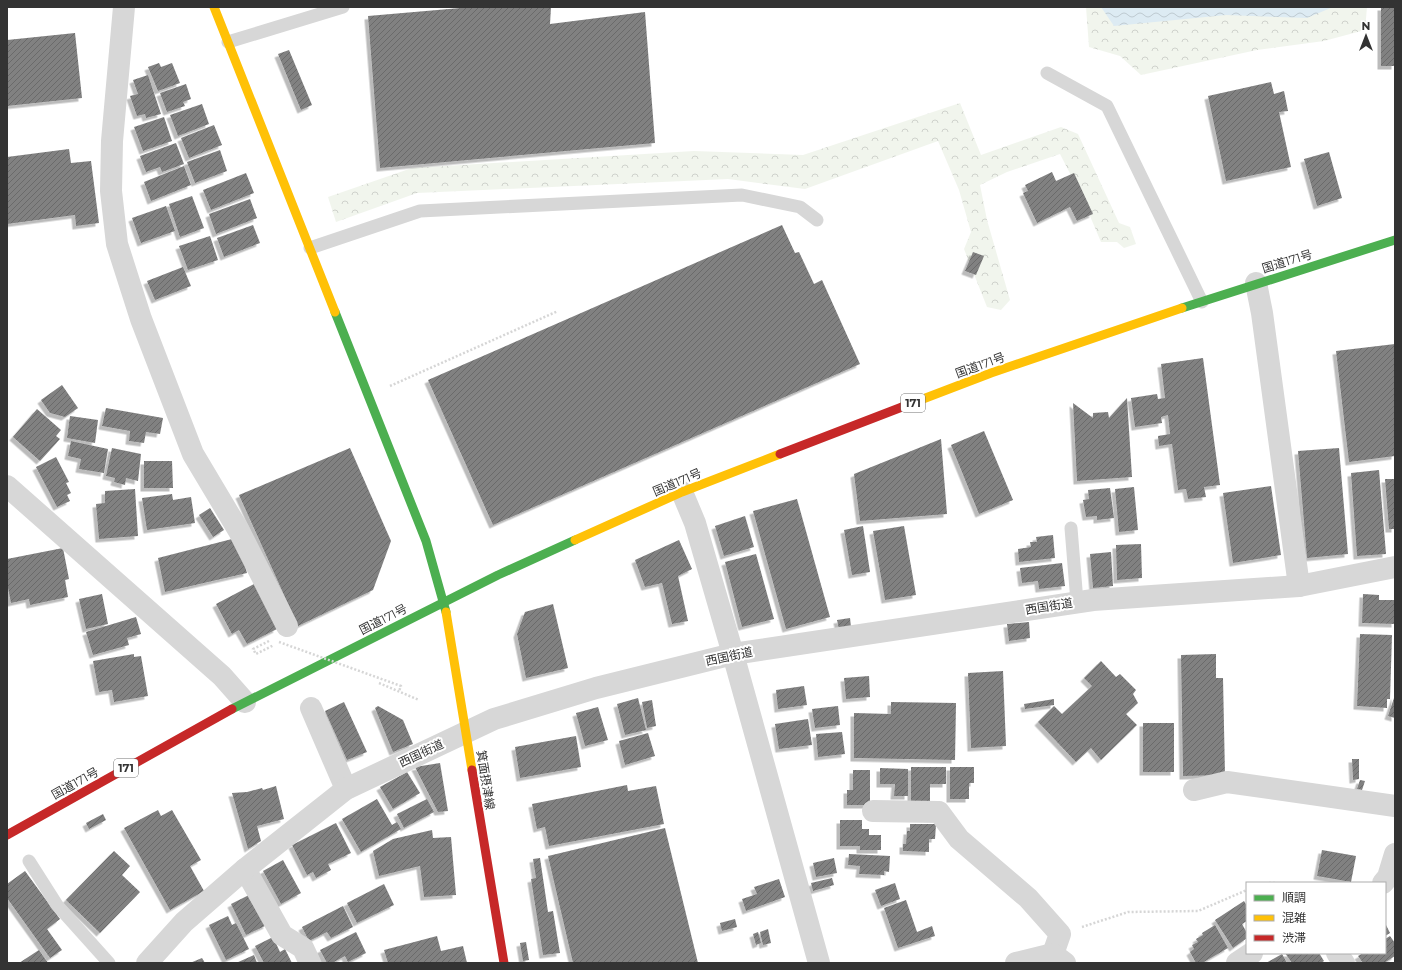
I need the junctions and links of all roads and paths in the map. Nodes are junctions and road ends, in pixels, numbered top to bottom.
1 (124, 7) edge
2 (214, 7) edge
3 (343, 7) edge
4 (228, 42) junction
5 (1048, 73) dead end
6 (817, 220) dead end
7 (1395, 240) edge
8 (310, 248) junction
9 (1256, 283) junction
10 (1202, 302) junction
11 (558, 311) dead end
12 (390, 386) dead end
13 (7, 486) edge
14 (682, 492) junction
15 (1071, 528) dead end
16 (1395, 567) edge
17 (1299, 586) junction
18 (444, 602) junction
19 (1077, 602) junction
20 (281, 631) joint
21 (733, 654) junction
22 (379, 683) dead end
23 (399, 691) junction
24 (419, 700) dead end
25 (245, 702) junction
26 (311, 708) dead end
27 (466, 732) junction
28 (346, 788) junction
29 (1194, 790) dead end
30 (1395, 806) edge
31 (873, 811) dead end
32 (7, 835) edge
33 (1395, 854) edge
34 (29, 862) dead end
35 (245, 869) junction
36 (1385, 882) edge
37 (1246, 890) edge
38 (1059, 950) edge
39 (1250, 954) edge
40 (1338, 954) edge
41 (109, 963) edge
42 (147, 963) edge
43 (310, 963) edge
44 (504, 963) edge
45 (819, 963) edge
46 (1016, 963) edge
47 (1237, 963) edge
48 (1344, 963) edge

1 - 20 street
2 - 4 main road, 箕面摂津線
3 - 4 lane
4 - 8 main road, 箕面摂津線
5 - 10 lane
6 - 8 lane
7 - 9 main road, 国道171号 / 171
8 - 18 main road, 箕面摂津線
9 - 10 main road, 国道171号 / 171
9 - 17 street
10 - 14 main road, 国道171号 / 171
11 - 12 path
13 - 25 street
14 - 18 main road, 国道171号 / 171
14 - 21 street
15 - 19 lane
16 - 17 street, 西国街道
17 - 19 street, 西国街道
18 - 25 main road, 国道171号 / 171
18 - 27 main road, 箕面摂津線
19 - 21 street, 西国街道
20 - 23 path, bridge
21 - 27 street, 西国街道
21 - 45 street
22 - 23 path
23 - 24 path
25 - 32 main road, 国道171号 / 171
26 - 28 street
27 - 28 street, 西国街道
27 - 44 main road, 箕面摂津線
28 - 35 street, 西国街道
29 - 30 street
31 - 38 street
33 - 36 street
34 - 41 lane
35 - 42 street, 西国街道
35 - 43 street
37 - 38 path
38 - 46 street
39 - 47 street
40 - 48 street

